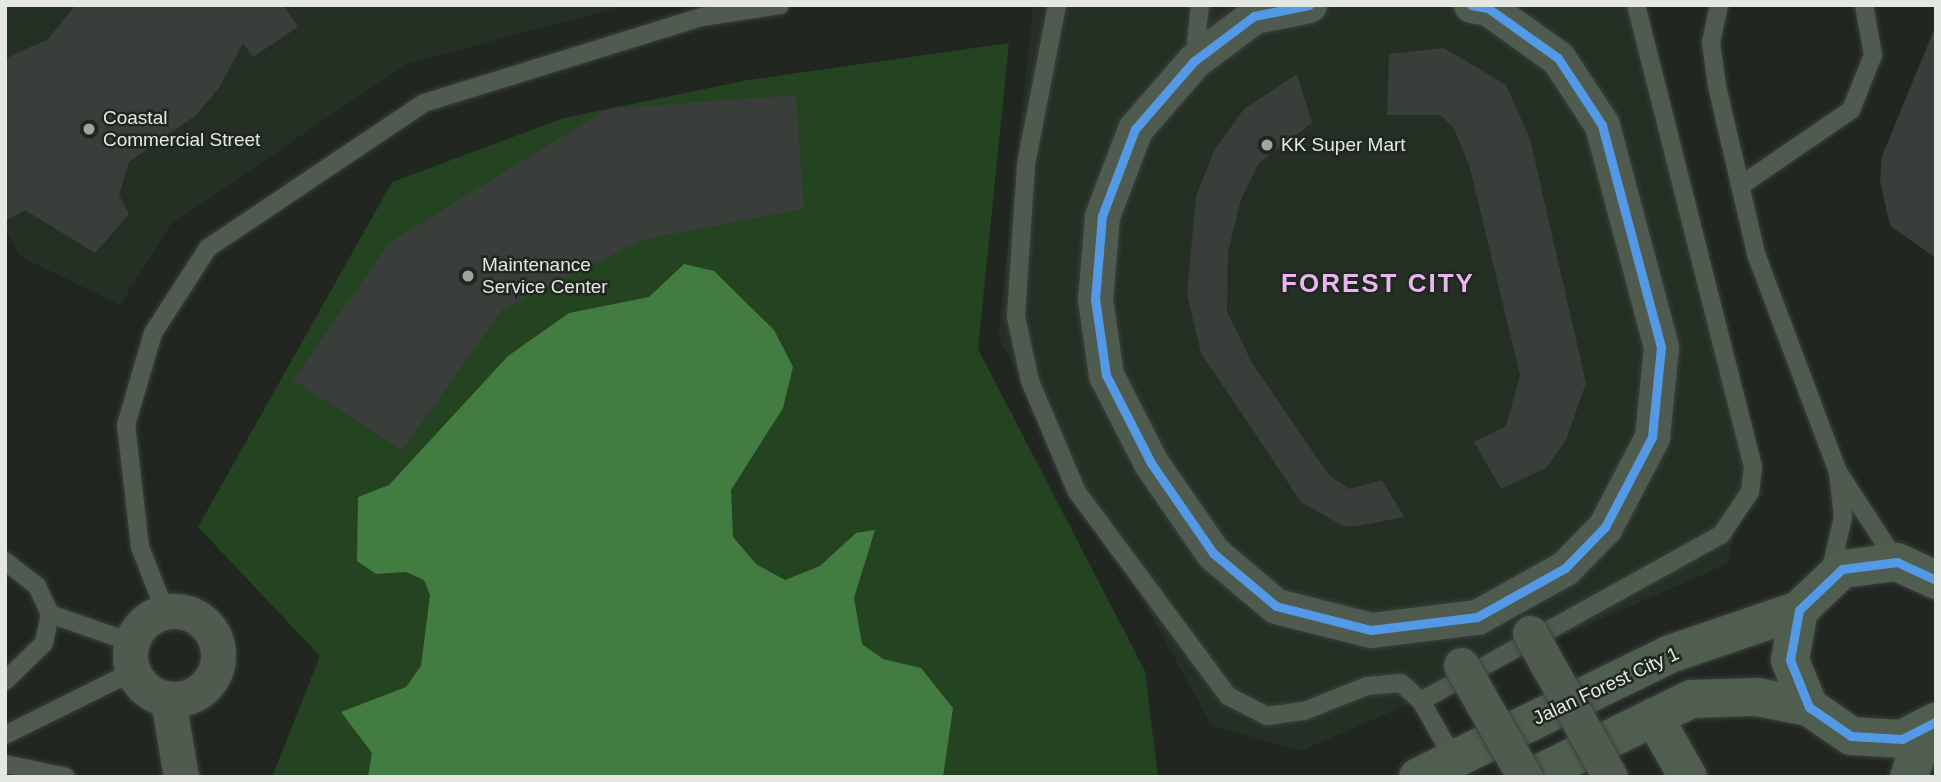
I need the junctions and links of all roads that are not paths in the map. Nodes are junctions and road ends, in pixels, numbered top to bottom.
1 (780, 5) edge
2 (1057, 5) edge
3 (1200, 5) edge
4 (1309, 5) edge
5 (1636, 5) edge
6 (1719, 5) edge
7 (1864, 5) edge
8 (1482, 6) edge
9 (1194, 61) junction
10 (1740, 186) junction
11 (1838, 472) junction
12 (5, 561) edge
13 (1922, 569) edge
14 (1829, 576) junction
15 (1513, 602) junction
16 (1799, 610) junction
17 (165, 611) junction
18 (50, 614) junction
19 (1439, 626) junction
20 (131, 657) junction
21 (5, 681) edge
22 (168, 699) junction
23 (1420, 701) junction
24 (1809, 707) junction
25 (1654, 717) junction
26 (1931, 725) edge
27 (5, 735) edge
28 (5, 764) edge
29 (1459, 768) edge
30 (66, 777) edge
31 (181, 777) edge
32 (1418, 777) edge
33 (1525, 777) edge
34 (1532, 777) edge
35 (1610, 777) edge
36 (1688, 777) edge
37 (1909, 777) edge

1 - 17 lane
2 - 23 lane
3 - 9 lane
4 - 9 street
5 - 23 lane
6 - 10 lane
7 - 10 lane
8 - 15 street
9 - 19 street
10 - 11 lane
11 - 13 lane
11 - 14 lane
12 - 18 lane
13 - 14 street
14 - 16 street
15 - 19 street
15 - 35 street, bridge
16 - 24 street
16 - 29 street, Jalan Forest City 1
17 - 20 street
17 - 22 street
18 - 20 lane
18 - 21 lane
19 - 33 street, bridge
20 - 22 street
20 - 27 lane
22 - 31 street
23 - 29 lane
24 - 25 street
24 - 26 street
25 - 34 street
25 - 36 street
26 - 37 street
28 - 30 lane
29 - 32 street, Jalan Forest City 1

